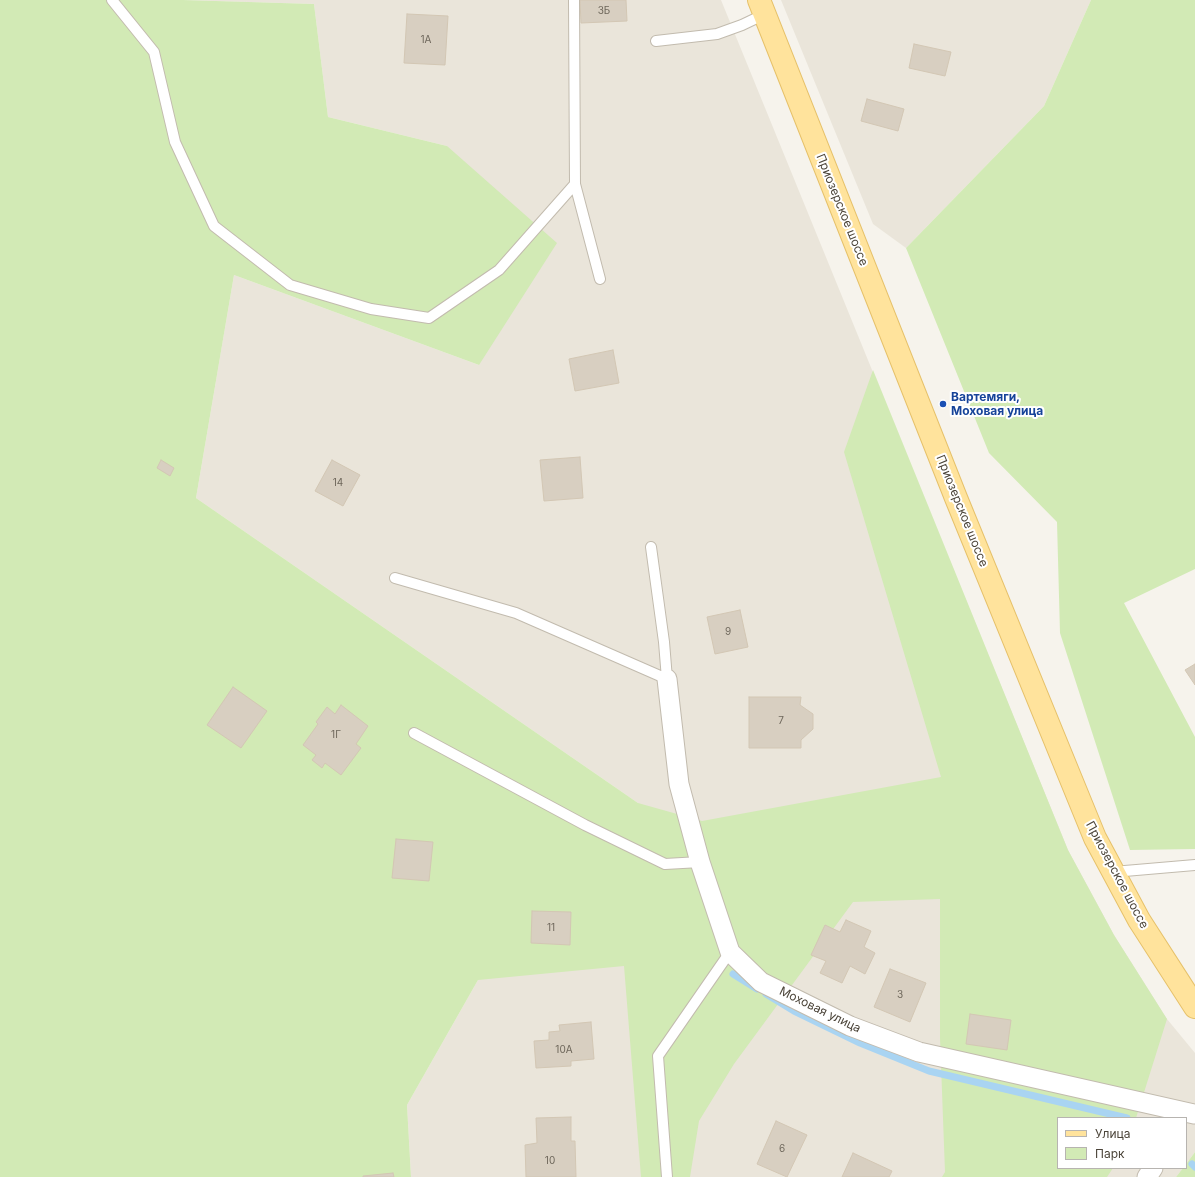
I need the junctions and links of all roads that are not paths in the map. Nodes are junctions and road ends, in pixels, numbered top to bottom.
1 (112, 0) edge
2 (574, 0) edge
3 (762, 7) edge
4 (656, 41) dead end
5 (575, 184) junction
6 (600, 279) dead end
7 (651, 547) dead end
8 (395, 578) dead end
9 (667, 679) junction
10 (414, 733) dead end
11 (700, 862) junction
12 (1195, 865) edge
13 (1114, 872) junction
14 (730, 952) junction
15 (1195, 1007) edge
16 (1192, 1117) edge
17 (1152, 1169) edge
18 (667, 1177) edge
19 (1146, 1177) edge

1 - 5 lane
2 - 5 lane
3 - 4 lane
3 - 13 main road, Приозерское шоссе
5 - 6 lane
7 - 9 lane
8 - 9 lane
9 - 11 street, Моховая улица
10 - 11 lane
11 - 14 street, Моховая улица
12 - 13 lane
13 - 15 main road, Приозерское шоссе
14 - 16 street, Моховая улица
14 - 18 lane
17 - 19 street

